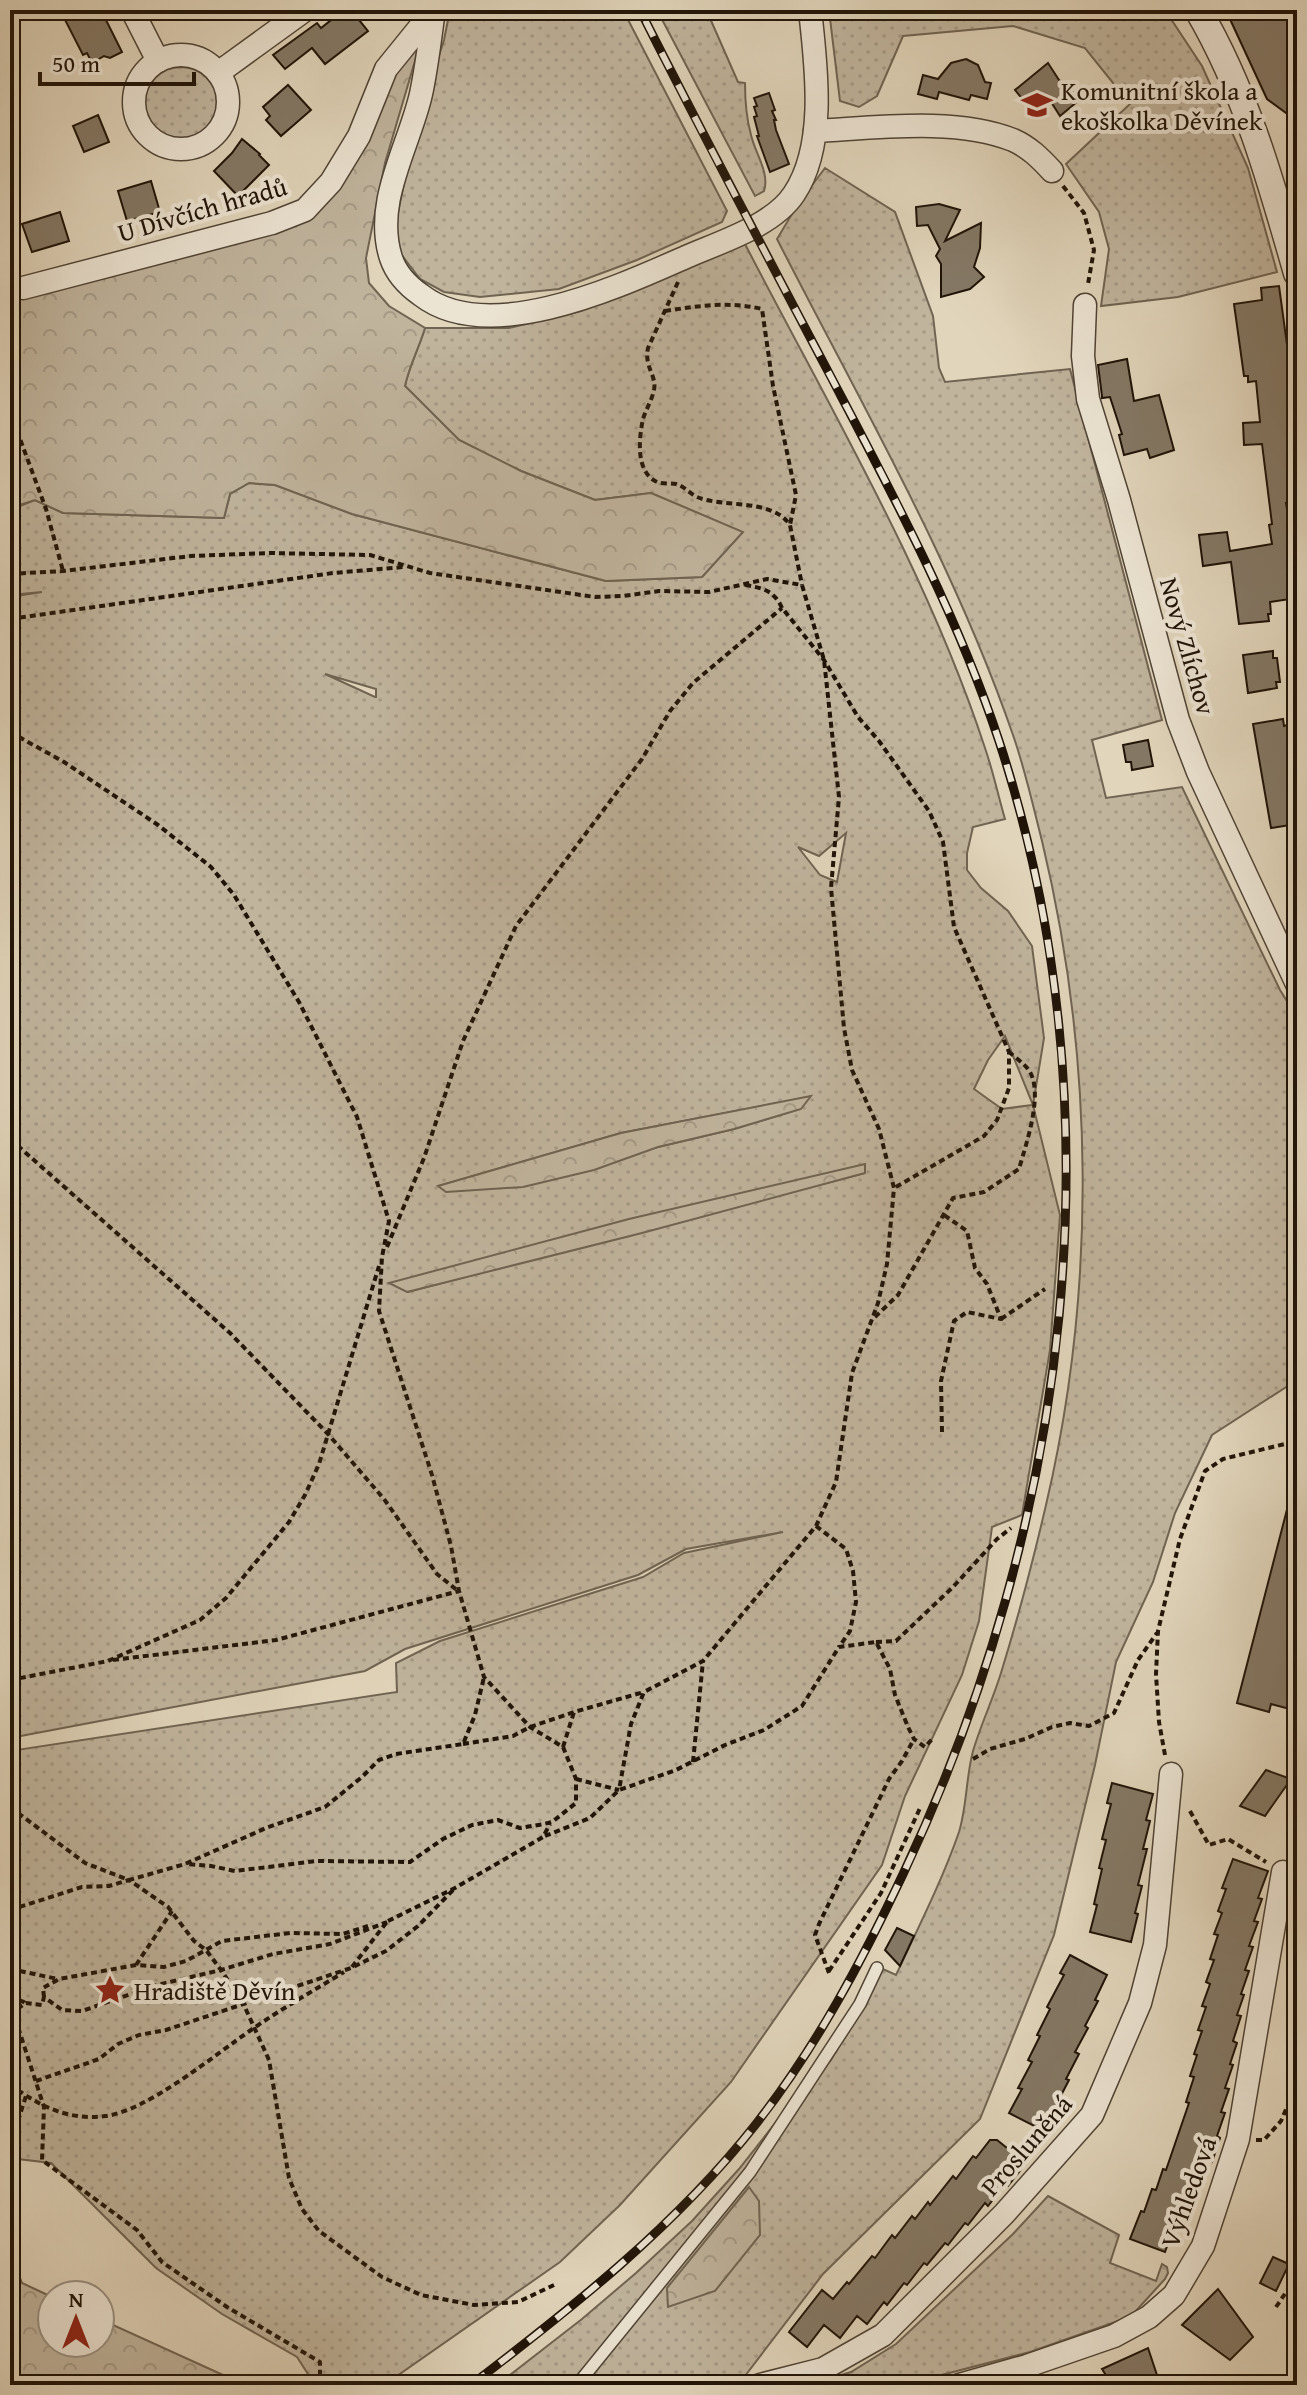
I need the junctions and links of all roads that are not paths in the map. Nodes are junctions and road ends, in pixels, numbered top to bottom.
1 (132, 10) edge
2 (305, 10) edge
3 (434, 10) edge
4 (810, 10) edge
5 (1198, 10) edge
6 (158, 61) junction
7 (218, 73) junction
8 (815, 131) junction
9 (1052, 171) road end
10 (1297, 273) edge
11 (23, 288) dead end
12 (1085, 305) road end
13 (1297, 984) edge
14 (1171, 1774) road end
15 (1283, 1872) road end
16 (877, 1968) dead end
17 (577, 2385) edge
18 (760, 2385) edge
19 (959, 2385) edge

1 - 6 street
2 - 7 street
3 - 8 street
3 - 11 street, U Dívčích hradů
4 - 8 street
5 - 10 street
6 - 7 street
6 - 7 street
8 - 9 street
12 - 13 street, Nový Zlíchov
14 - 18 street, Prosluněná
15 - 19 street, Výhledová
16 - 17 lane

